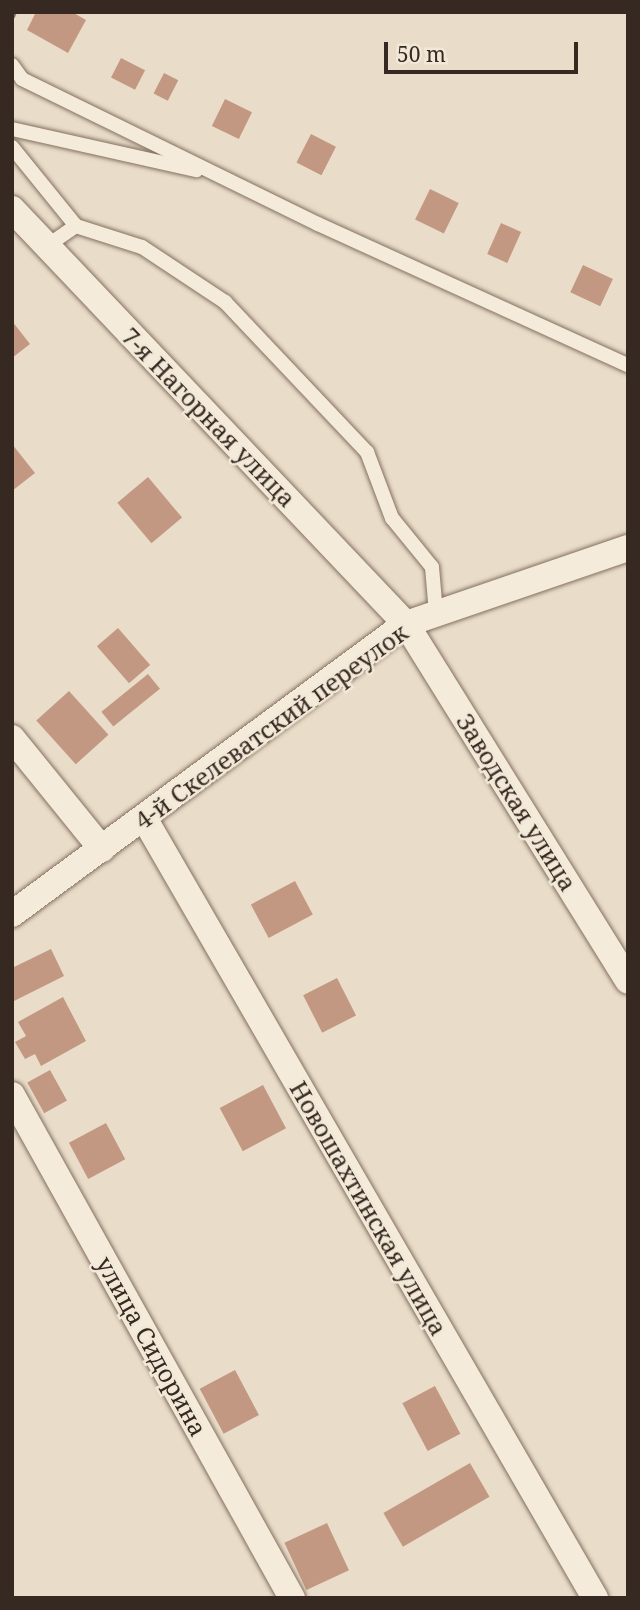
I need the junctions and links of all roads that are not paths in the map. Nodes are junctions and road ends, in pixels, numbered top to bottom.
1 (12, 65) edge
2 (17, 82) edge
3 (12, 129) edge
4 (12, 147) edge
5 (218, 175) junction
6 (12, 209) edge
7 (76, 226) junction
8 (47, 246) junction
9 (628, 365) edge
10 (628, 548) edge
11 (436, 614) junction
12 (406, 624) junction
13 (12, 738) edge
14 (144, 818) junction
15 (102, 849) junction
16 (12, 914) edge
17 (628, 980) edge
18 (12, 1095) edge
19 (292, 1598) edge
20 (595, 1598) edge

1 - 2 lane
2 - 5 lane
3 - 5 lane
4 - 7 lane
5 - 9 lane
6 - 8 street, 7-я Нагорная улица
7 - 8 lane
7 - 11 lane
8 - 12 street, 7-я Нагорная улица
10 - 11 street, 4-й Скелеватский переулок
11 - 12 street, 4-й Скелеватский переулок
12 - 14 street, 4-й Скелеватский переулок
12 - 17 street, Заводская улица
13 - 15 street
14 - 15 street, 4-й Скелеватский переулок
14 - 20 street, Новошахтинская улица
15 - 16 street, 4-й Скелеватский переулок
18 - 19 street, улица Сидорина

